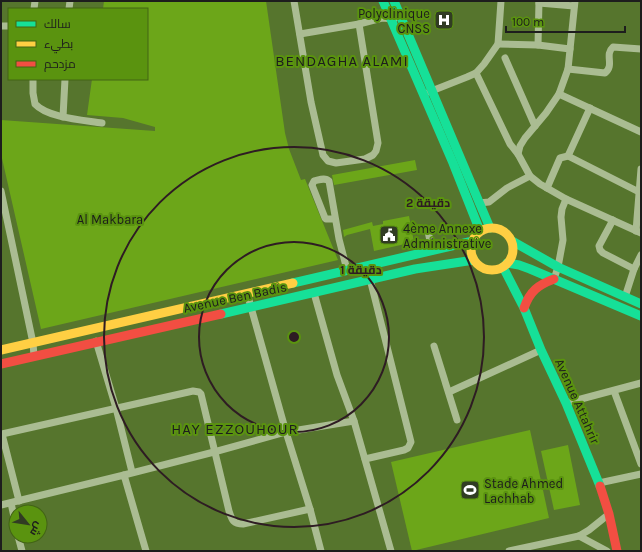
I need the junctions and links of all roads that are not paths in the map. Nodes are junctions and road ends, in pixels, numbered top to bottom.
1 (294, 1) edge
2 (383, 1) edge
3 (394, 1) edge
4 (501, 1) edge
5 (539, 2) edge
6 (575, 3) edge
7 (390, 18) junction
8 (403, 21) junction
9 (358, 24) junction
10 (300, 34) junction
11 (498, 44) junction
12 (538, 45) junction
13 (570, 49) junction
14 (641, 49) edge
15 (504, 58) dead end
16 (568, 69) junction
17 (476, 73) junction
18 (33, 80) edge
19 (65, 80) edge
20 (427, 93) junction
21 (559, 94) junction
22 (590, 108) junction
23 (63, 116) junction
24 (102, 123) dead end
25 (535, 126) junction
26 (641, 132) edge
27 (518, 154) junction
28 (568, 156) junction
29 (641, 169) edge
30 (530, 176) junction
31 (547, 188) junction
32 (1, 192) edge
33 (639, 192) junction
34 (566, 199) junction
35 (479, 203) junction
36 (2, 204) edge
37 (335, 219) junction
38 (613, 220) junction
39 (490, 228) junction
40 (428, 231) dead end
41 (480, 231) junction
42 (638, 232) edge
43 (473, 241) junction
44 (512, 241) junction
45 (432, 251) junction
46 (413, 255) junction
47 (641, 256) edge
48 (474, 260) junction
49 (505, 265) junction
50 (558, 267) junction
51 (415, 269) junction
52 (634, 269) junction
53 (347, 270) junction
54 (554, 279) junction
55 (370, 280) junction
56 (247, 293) junction
57 (314, 293) junction
58 (625, 297) junction
59 (641, 304) edge
60 (252, 307) junction
61 (524, 308) junction
62 (641, 316) edge
63 (96, 341) junction
64 (33, 343) junction
65 (434, 346) dead end
66 (1, 350) edge
67 (541, 350) junction
68 (34, 356) junction
69 (1, 364) edge
70 (641, 383) edge
71 (614, 391) junction
72 (449, 392) junction
73 (566, 403) junction
74 (116, 408) junction
75 (457, 420) dead end
76 (354, 421) junction
77 (2, 431) edge
78 (286, 432) junction
79 (214, 452) junction
80 (365, 459) junction
81 (641, 464) edge
82 (132, 472) junction
83 (641, 474) edge
84 (124, 475) junction
85 (599, 483) junction
86 (19, 501) junction
87 (11, 503) joint
88 (1, 505) edge
89 (310, 509) junction
90 (609, 514) junction
91 (579, 536) junction
92 (146, 551) edge
93 (320, 551) edge
94 (391, 551) edge
95 (509, 551) edge
96 (607, 551) edge
97 (617, 551) edge

1 - 10 street
2 - 7 main road
3 - 8 main road
4 - 11 street
5 - 6 street
5 - 12 street
6 - 13 street
7 - 8 street
7 - 9 street
7 - 20 main road
8 - 20 main road
9 - 10 street
9 - 10 street
11 - 12 street
11 - 17 street
12 - 13 street
13 - 16 street
14 - 16 street
15 - 25 street
16 - 21 street
17 - 20 street
17 - 27 street
18 - 23 street
19 - 23 street
20 - 35 main road
20 - 41 main road
21 - 22 street
21 - 25 street
22 - 26 street
22 - 28 street
23 - 24 street
25 - 27 street
27 - 30 street
28 - 31 street
28 - 33 street
29 - 33 street
30 - 31 street
30 - 35 street
31 - 34 street
32 - 36 street
33 - 42 street
34 - 38 street
34 - 50 street
35 - 39 main road
36 - 64 street
37 - 37 street
37 - 53 street
38 - 42 street
38 - 52 street
39 - 41 main road
39 - 44 main road
40 - 45 street
41 - 43 main road
43 - 45 main road, Avenue Ben Badis
43 - 48 main road
44 - 49 main road
44 - 50 main road
45 - 46 main road, Avenue Ben Badis
46 - 51 main road
46 - 53 main road, Avenue Ben Badis
47 - 52 street
48 - 49 main road
48 - 51 main road, Avenue Ben Badis
49 - 54 main road
49 - 61 main road, Avenue Attahrir
50 - 54 street
50 - 58 main road
51 - 55 main road, Avenue Ben Badis
52 - 58 street
53 - 56 main road, Avenue Ben Badis
54 - 61 main road
54 - 62 main road
55 - 57 main road, Avenue Ben Badis
55 - 80 street
56 - 60 street
56 - 64 main road, Avenue Ben Badis
57 - 60 main road, Avenue Ben Badis
57 - 76 street
58 - 59 main road
60 - 63 main road, Avenue Ben Badis
60 - 78 street
61 - 67 main road, Avenue Attahrir
63 - 68 main road, Avenue Ben Badis
63 - 74 street
64 - 66 main road, Avenue Ben Badis
64 - 68 street
65 - 72 street
67 - 72 street
67 - 73 main road, Avenue Attahrir
68 - 69 main road, Avenue Ben Badis
70 - 71 street
71 - 73 street
71 - 81 street
72 - 75 street
73 - 85 main road, Avenue Attahrir
74 - 77 street
74 - 79 street
74 - 82 street
76 - 78 street
76 - 80 street
77 - 86 street
78 - 79 street
78 - 89 street
79 - 82 street
79 - 89 street
80 - 94 street
82 - 84 street
83 - 85 street
84 - 86 street
84 - 92 street
85 - 90 main road, Avenue Attahrir
86 - 87 street
87 - 88 street
89 - 93 street
90 - 91 street
90 - 97 main road, Avenue Attahrir
91 - 95 street
91 - 96 street

